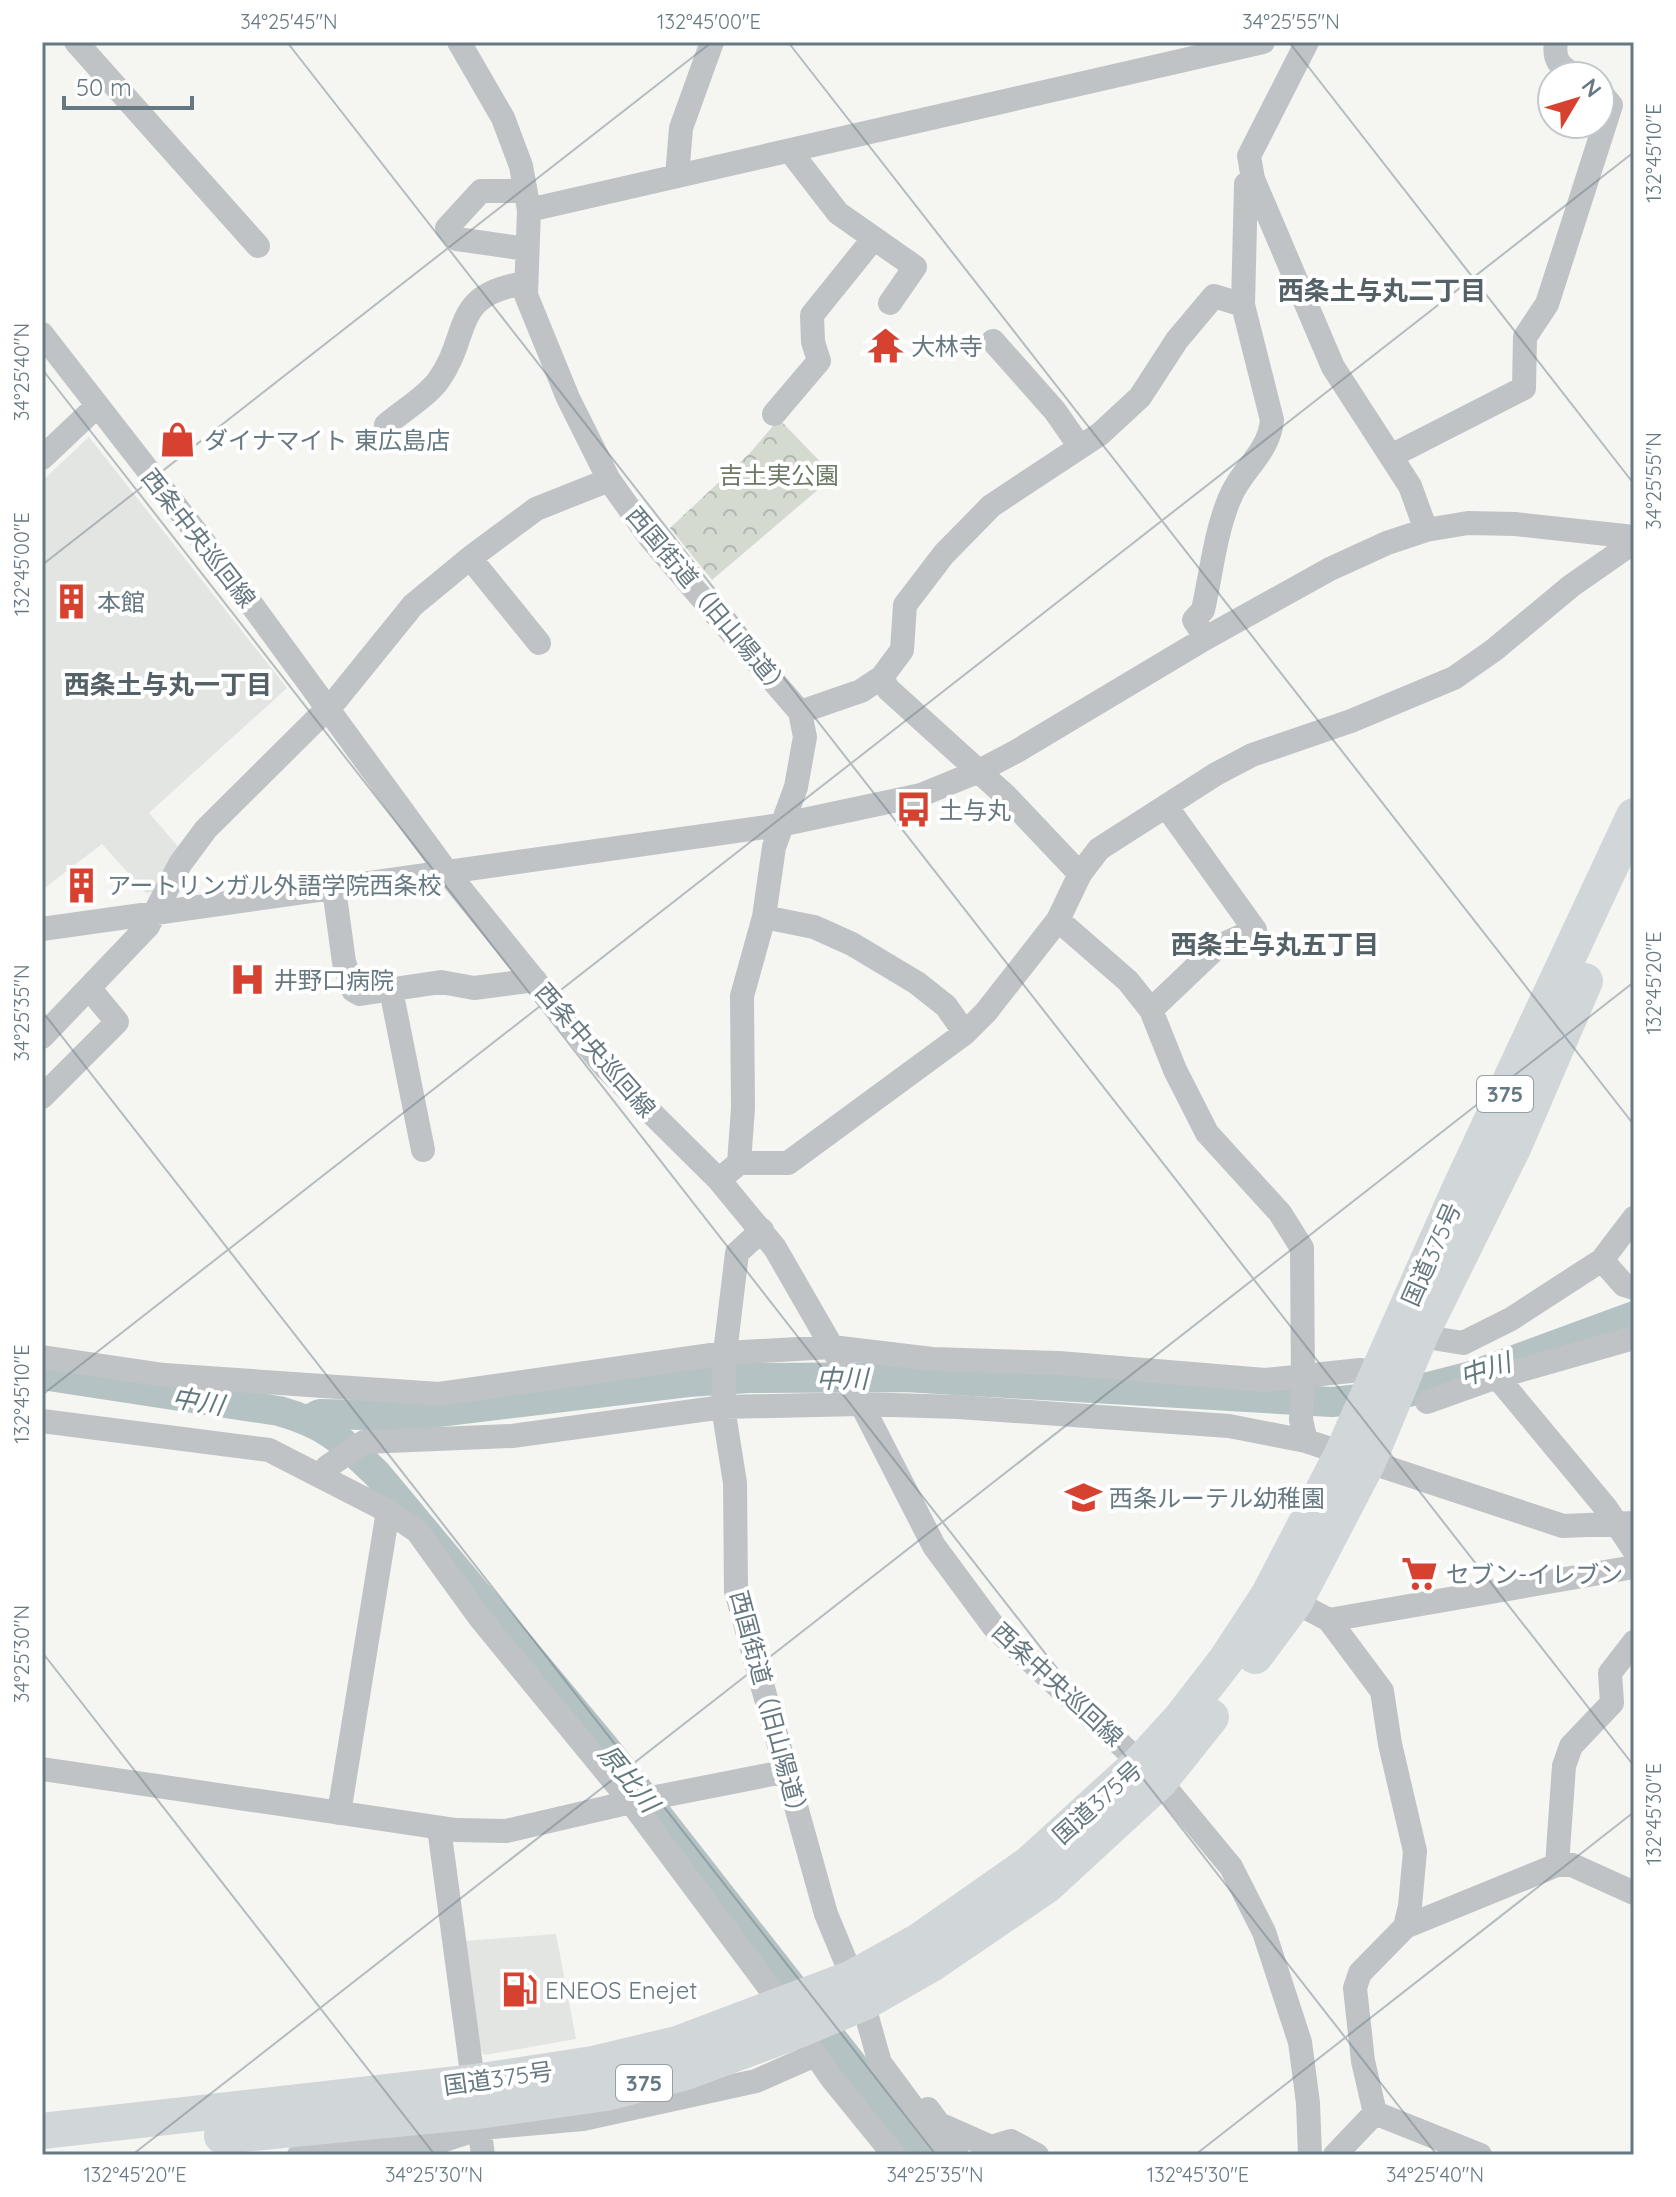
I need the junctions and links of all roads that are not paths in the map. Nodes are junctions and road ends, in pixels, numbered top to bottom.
1 (76, 42) edge
2 (459, 42) edge
3 (712, 42) edge
4 (1307, 42) edge
5 (1251, 43) edge
6 (1600, 140) edge
7 (790, 151) junction
8 (677, 176) junction
9 (1253, 179) junction
10 (527, 201) junction
11 (874, 238) junction
12 (258, 246) dead end
13 (527, 249) junction
14 (526, 283) junction
15 (890, 303) dead end
16 (1243, 305) junction
17 (42, 334) edge
18 (993, 341) dead end
19 (97, 406) junction
20 (774, 414) dead end
21 (386, 425) dead end
22 (1080, 447) junction
23 (1391, 456) junction
24 (42, 458) edge
25 (609, 480) junction
26 (1426, 530) junction
27 (1634, 539) edge
28 (470, 558) junction
29 (1206, 638) junction
30 (539, 643) dead end
31 (882, 677) junction
32 (328, 709) junction
33 (800, 712) junction
34 (977, 772) junction
35 (1166, 806) junction
36 (1634, 816) edge
37 (780, 825) junction
38 (1634, 870) edge
39 (447, 872) junction
40 (1080, 874) junction
41 (334, 889) junction
42 (155, 915) junction
43 (764, 917) junction
44 (1058, 920) junction
45 (42, 929) edge
46 (535, 980) junction
47 (89, 988) junction
48 (391, 990) junction
49 (1151, 1010) junction
50 (965, 1033) junction
51 (42, 1037) edge
52 (42, 1097) edge
53 (423, 1150) dead end
54 (739, 1163) junction
55 (719, 1180) junction
56 (1634, 1218) edge
57 (762, 1230) junction
58 (1602, 1260) junction
59 (1634, 1288) edge
60 (1634, 1338) edge
61 (1418, 1343) junction
62 (834, 1350) junction
63 (42, 1357) edge
64 (724, 1357) junction
65 (1377, 1374) junction
66 (1497, 1377) junction
67 (1303, 1380) junction
68 (858, 1400) junction
69 (1427, 1402) dead end
70 (723, 1403) junction
71 (1373, 1415) junction
72 (42, 1421) edge
73 (1304, 1430) junction
74 (1355, 1457) junction
75 (323, 1472) junction
76 (388, 1511) junction
77 (1625, 1524) edge
78 (1634, 1550) edge
79 (1634, 1567) edge
80 (1295, 1602) junction
81 (1329, 1620) junction
82 (1634, 1642) edge
83 (42, 1769) edge
84 (788, 1771) junction
85 (1151, 1772) junction
86 (635, 1802) junction
87 (339, 1813) junction
88 (439, 1828) junction
89 (1557, 1865) junction
90 (1634, 1893) edge
91 (1405, 1927) junction
92 (858, 1991) junction
93 (799, 2030) junction
94 (894, 2082) junction
95 (478, 2107) junction
96 (1375, 2113) junction
97 (42, 2131) edge
98 (42, 2154) edge
99 (299, 2155) edge
100 (483, 2155) edge
101 (894, 2155) edge
102 (957, 2155) edge
103 (1037, 2155) edge
104 (1310, 2155) edge
105 (1335, 2155) edge
106 (1480, 2155) edge

1 - 12 street
2 - 10 street, 西国街道（旧山陽道）
3 - 8 street
4 - 9 street
5 - 7 street
6 - 23 street
7 - 8 street
7 - 11 street
8 - 10 street
9 - 16 street
9 - 23 street
10 - 13 street, 西国街道（旧山陽道）
10 - 13 street
11 - 15 street
11 - 20 street
13 - 14 street, 西国街道（旧山陽道）
14 - 21 street
14 - 25 street, 西国街道（旧山陽道）
16 - 22 street
16 - 29 street
17 - 19 street, 西条中央巡回線
18 - 22 street
19 - 24 street
19 - 32 street, 西条中央巡回線
22 - 31 street
23 - 26 street
25 - 28 street
25 - 33 street, 西国街道（旧山陽道）
26 - 27 street
26 - 29 street
27 - 35 street
28 - 30 street
28 - 32 street
29 - 34 street
31 - 33 street
31 - 34 street
32 - 39 street, 西条中央巡回線
32 - 42 street
33 - 37 street, 西国街道（旧山陽道）
34 - 37 street
34 - 40 street
35 - 40 street
35 - 49 street
36 - 65 highway, 国道375号 / 375
37 - 39 street
37 - 43 street, 西国街道（旧山陽道）
38 - 61 highway, 国道375号 / 375
39 - 41 street
39 - 46 street, 西条中央巡回線
40 - 44 street
41 - 42 street
41 - 48 street
42 - 45 street
42 - 47 street
43 - 50 street
43 - 54 street, 西国街道（旧山陽道）
44 - 49 street
44 - 50 street
46 - 48 street
46 - 55 street, 西条中央巡回線
47 - 51 street
47 - 52 street
48 - 53 street
49 - 67 street
50 - 54 street
54 - 55 street
55 - 57 street, 西条中央巡回線
56 - 58 street
57 - 62 street, 西条中央巡回線
57 - 64 street, 西国街道（旧山陽道）
58 - 59 street
58 - 61 street
60 - 66 street
61 - 71 highway, 国道375号 / 375
62 - 64 street
62 - 67 street
62 - 68 street, 西条中央巡回線
63 - 64 street
64 - 70 street, 西国街道（旧山陽道）
65 - 67 street
65 - 71 highway, 国道375号 / 375
66 - 69 street
66 - 77 street
67 - 73 street
68 - 70 street
68 - 73 street
68 - 85 street, 西条中央巡回線
70 - 75 street
70 - 84 street, 西国街道（旧山陽道）
71 - 74 highway, 国道375号 / 375
72 - 75 street
73 - 74 street
74 - 77 street
74 - 80 highway, 国道375号 / 375
74 - 85 highway, 国道375号 / 375
75 - 76 street
76 - 86 street
76 - 87 street
77 - 78 street
79 - 81 street
80 - 81 street
80 - 85 highway, 国道375号 / 375
81 - 91 street
82 - 89 street
83 - 87 street
84 - 86 street
84 - 92 street, 西国街道（旧山陽道）
85 - 92 highway, 国道375号 / 375
85 - 104 street, 西条中央巡回線
86 - 88 street
86 - 93 street
87 - 88 street
88 - 95 street
89 - 90 street
89 - 91 street
91 - 96 street
92 - 93 highway, 国道375号 / 375
92 - 94 street, 西国街道（旧山陽道）
93 - 95 highway, 国道375号 / 375
93 - 101 street
94 - 102 street, 西国街道（旧山陽道）
94 - 103 street
95 - 97 highway, 国道375号 / 375
95 - 98 highway, 国道375号 / 375
95 - 99 street
95 - 100 street
96 - 105 street
96 - 106 street

